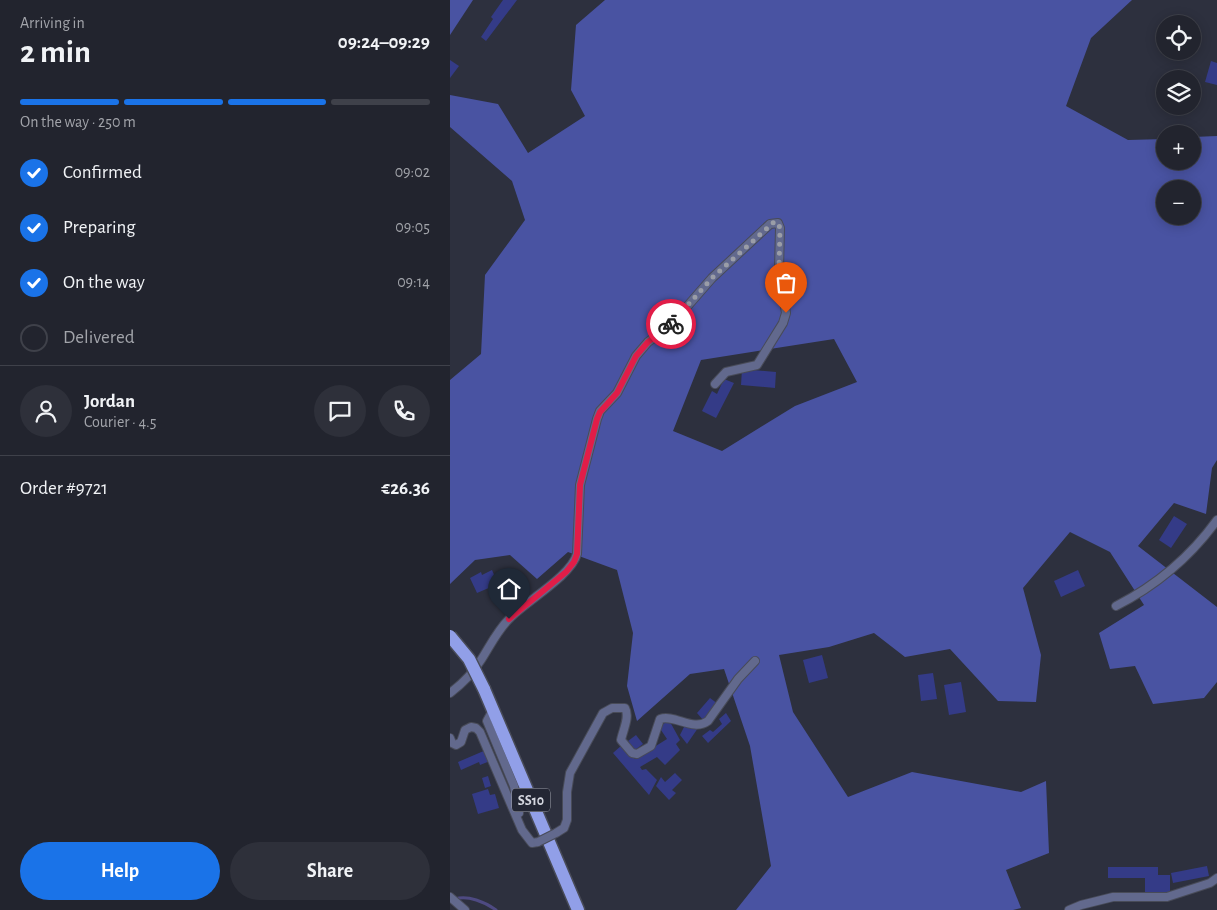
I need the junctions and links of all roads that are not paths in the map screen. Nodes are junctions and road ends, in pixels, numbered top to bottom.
1 (715, 384) dead end
2 (1217, 520) edge
3 (1116, 606) dead end
4 (450, 636) edge
5 (755, 661) dead end
6 (450, 693) edge
7 (493, 710) junction
8 (450, 738) edge
9 (522, 830) junction
10 (1217, 878) edge
11 (450, 897) edge
12 (462, 908) edge
13 (578, 910) edge
14 (1070, 910) edge

1 - 6 street
2 - 3 street
4 - 7 main road, SS10, bridge
5 - 9 street, bridge
7 - 9 street
7 - 13 main road, SS10
8 - 9 street
10 - 14 street
11 - 12 street

